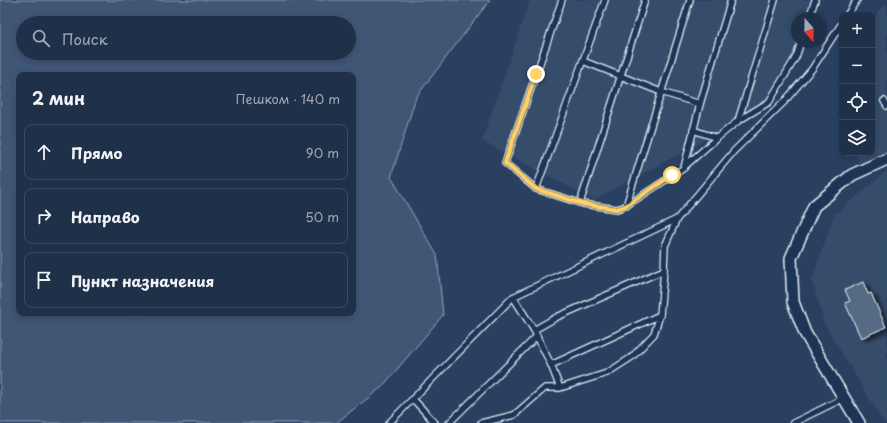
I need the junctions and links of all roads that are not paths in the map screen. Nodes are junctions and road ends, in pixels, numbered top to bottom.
1 (562, 0) edge
2 (605, 0) edge
3 (645, 0) edge
4 (690, 0) edge
5 (731, 0) edge
6 (775, 0) edge
7 (815, 0) edge
8 (856, 0) edge
9 (811, 12) edge
10 (849, 12) edge
11 (839, 27) edge
12 (799, 48) edge
13 (583, 61) junction
14 (621, 76) junction
15 (662, 92) junction
16 (700, 104) junction
17 (738, 121) junction
18 (693, 130) junction
19 (717, 138) junction
20 (887, 159) edge
21 (684, 168) junction
22 (536, 189) junction
23 (580, 203) junction
24 (626, 206) junction
25 (676, 219) junction
26 (664, 270) junction
27 (512, 297) junction
28 (660, 315) junction
29 (536, 333) junction
30 (551, 365) junction
31 (560, 388) junction
32 (844, 398) junction
33 (413, 399) junction
34 (389, 423) edge
35 (436, 423) edge
36 (449, 423) edge
37 (481, 423) edge
38 (793, 423) edge
39 (860, 423) edge

1 - 22 lane
2 - 13 lane
3 - 14 lane
4 - 15 lane
5 - 16 lane
6 - 17 lane
7 - 9 lane
8 - 10 lane
11 - 25 lane
12 - 17 lane
13 - 14 lane
13 - 22 lane
14 - 15 lane
14 - 23 lane
15 - 16 lane
15 - 24 lane
16 - 18 lane
17 - 19 lane
18 - 19 lane
18 - 21 lane
19 - 21 lane
20 - 32 street
21 - 24 lane
22 - 23 lane
23 - 24 lane
25 - 26 lane
25 - 27 lane
26 - 28 lane
26 - 29 lane
27 - 29 lane
27 - 33 lane
28 - 30 lane
28 - 31 lane
29 - 30 lane
29 - 36 lane
30 - 31 lane
31 - 37 lane
32 - 38 lane
32 - 39 street
33 - 34 lane
33 - 35 lane

